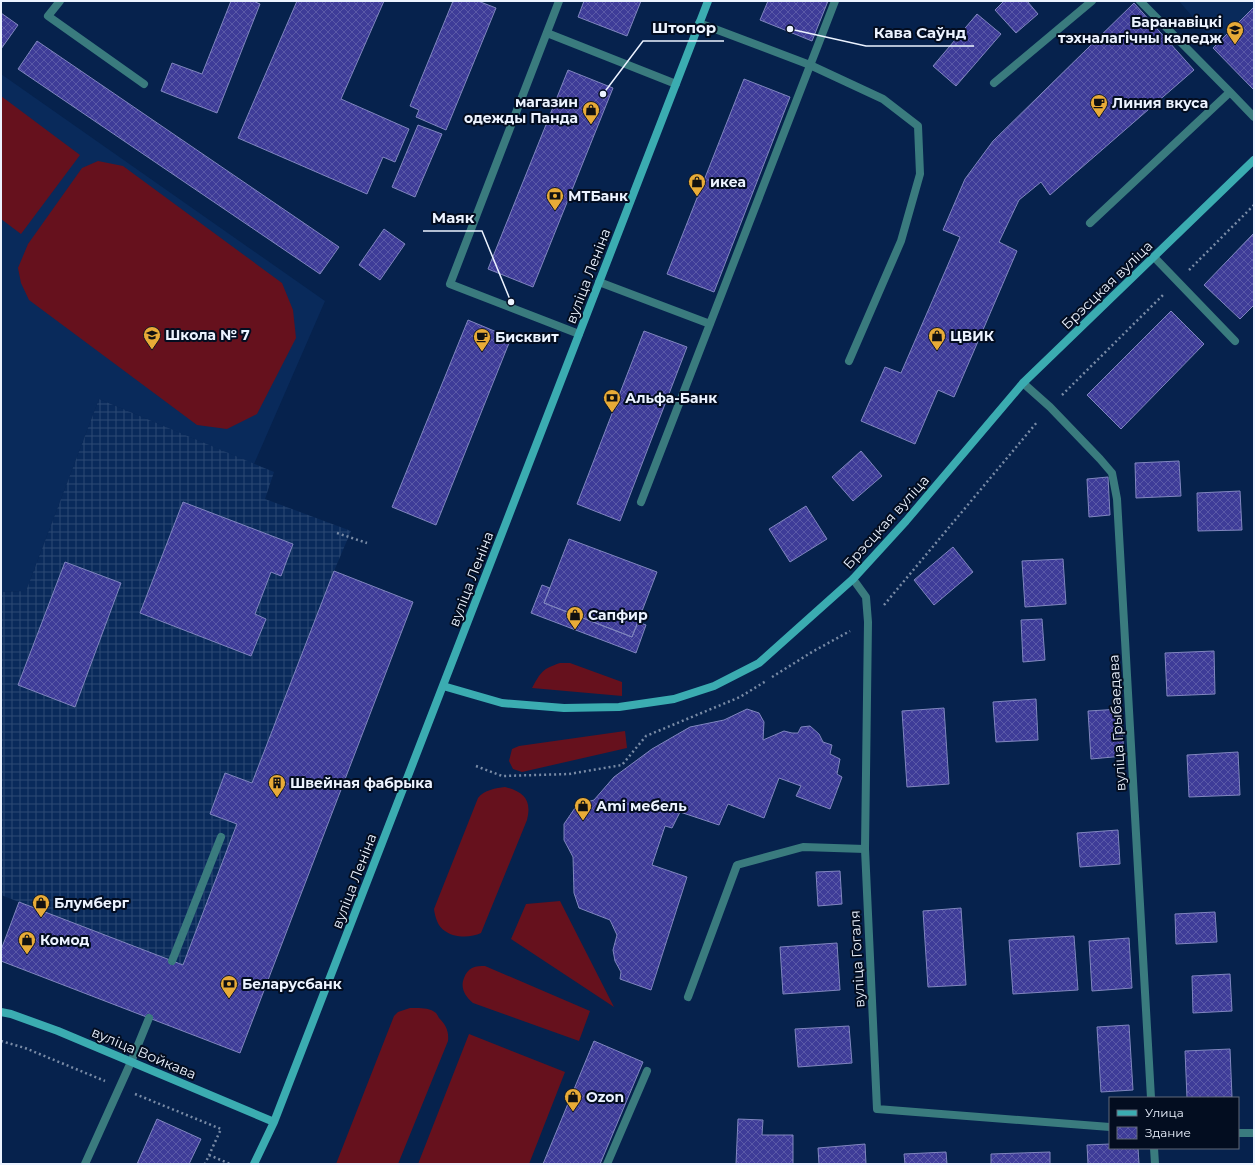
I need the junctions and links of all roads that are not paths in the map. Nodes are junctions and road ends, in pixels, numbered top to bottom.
1 (60, 1) edge
2 (559, 1) edge
3 (708, 1) edge
4 (835, 1) edge
5 (1092, 1) edge
6 (1140, 1) edge
7 (699, 23) junction
8 (547, 33) junction
9 (810, 65) junction
10 (994, 83) dead end
11 (144, 84) dead end
12 (676, 84) junction
13 (1230, 92) junction
14 (1254, 117) edge
15 (1254, 160) edge
16 (1090, 224) dead end
17 (1154, 257) junction
18 (599, 282) junction
19 (710, 324) junction
20 (579, 334) junction
21 (1235, 341) dead end
22 (849, 361) dead end
23 (1023, 383) junction
24 (641, 502) dead end
25 (853, 579) junction
26 (443, 686) junction
27 (221, 837) dead end
28 (865, 849) junction
29 (172, 961) dead end
30 (688, 997) dead end
31 (1, 1012) edge
32 (149, 1018) dead end
33 (131, 1062) junction
34 (647, 1071) dead end
35 (1151, 1097) edge
36 (274, 1122) junction
37 (1109, 1127) edge
38 (1239, 1133) edge
39 (1254, 1133) edge
40 (1154, 1149) edge
41 (85, 1164) edge
42 (254, 1164) edge
43 (607, 1164) edge
44 (1155, 1164) edge

1 - 11 street
2 - 8 street
3 - 7 main road, вуліца Леніна
4 - 9 street
5 - 10 street
6 - 13 street
7 - 9 street
7 - 12 main road, вуліца Леніна
8 - 12 street
8 - 20 street
9 - 19 street
9 - 22 street
12 - 18 main road, вуліца Леніна
13 - 14 street
13 - 16 street
15 - 17 main road, Брэсцкая вуліца
17 - 21 street
17 - 23 main road, Брэсцкая вуліца
18 - 19 street
18 - 20 main road, вуліца Леніна
19 - 24 street
20 - 26 main road, вуліца Леніна
23 - 25 main road, Брэсцкая вуліца
23 - 35 street, вуліца Грыбаедава
25 - 26 main road, Брэсцкая вуліца
25 - 28 street, вуліца Гогаля
26 - 36 main road, вуліца Леніна
27 - 29 street
28 - 30 street
28 - 37 street, вуліца Гогаля
31 - 33 main road, вуліца Войкава
32 - 33 street
33 - 36 main road, вуліца Войкава
33 - 41 street
34 - 43 street
36 - 42 main road, вуліца Леніна
38 - 39 street
40 - 44 street

